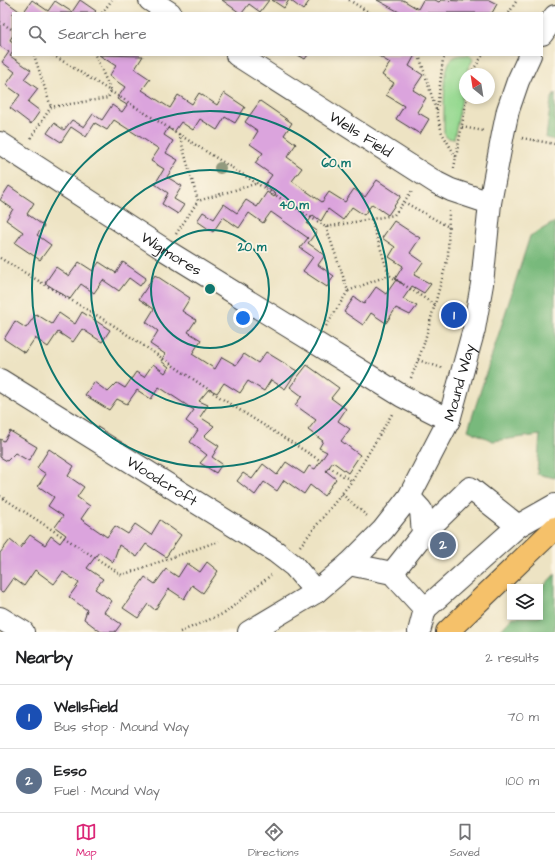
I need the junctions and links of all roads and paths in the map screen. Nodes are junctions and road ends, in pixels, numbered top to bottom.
1 (112, 0) edge
2 (150, 0) edge
3 (349, 0) edge
4 (517, 0) edge
5 (547, 0) edge
6 (555, 5) edge
7 (103, 12) edge
8 (168, 12) edge
9 (368, 12) edge
10 (510, 12) edge
11 (555, 16) edge
12 (0, 22) edge
13 (12, 29) edge
14 (543, 33) edge
15 (34, 56) edge
16 (55, 56) edge
17 (95, 56) edge
18 (239, 56) edge
19 (419, 56) edge
20 (446, 56) edge
21 (482, 56) edge
22 (530, 56) edge
23 (474, 68) edge
24 (111, 91) junction
25 (466, 104) edge
26 (51, 107) junction
27 (437, 113) junction
28 (462, 127) junction
29 (488, 132) dead end
30 (178, 134) junction
31 (521, 138) dead end
32 (0, 143) edge
33 (555, 144) edge
34 (19, 155) junction
35 (456, 157) junction
36 (453, 171) dead end
37 (424, 175) junction
38 (258, 183) junction
39 (198, 201) junction
40 (404, 202) junction
41 (490, 203) junction
42 (450, 206) dead end
43 (371, 219) junction
44 (326, 226) junction
45 (449, 227) junction
46 (165, 250) junction
47 (0, 258) edge
48 (389, 275) junction
49 (348, 291) junction
50 (435, 306) junction
51 (316, 343) junction
52 (418, 360) junction
53 (445, 369) dead end
54 (0, 380) edge
55 (410, 381) dead end
56 (395, 409) dead end
57 (449, 420) junction
58 (321, 461) dead end
59 (329, 467) dead end
60 (352, 481) junction
61 (342, 494) junction
62 (0, 496) edge
63 (409, 497) junction
64 (555, 505) edge
65 (518, 526) junction
66 (555, 528) edge
67 (384, 530) junction
68 (244, 532) junction
69 (423, 534) junction
70 (299, 548) dead end
71 (349, 564) junction
72 (274, 573) dead end
73 (392, 573) junction
74 (316, 592) junction
75 (425, 609) junction
76 (0, 618) edge
77 (23, 632) edge
78 (180, 632) edge
79 (250, 632) edge
80 (419, 632) edge
81 (447, 632) edge

1 - 7 path
2 - 8 street
3 - 9 path
4 - 10 path
5 - 6 street
11 - 14 street
12 - 13 path
15 - 26 path
16 - 24 path
17 - 24 path
18 - 37 street, Wells Field
19 - 27 path
20 - 27 path
21 - 23 path
22 - 41 street, Mound Way
24 - 26 path
24 - 30 path
25 - 28 path
26 - 34 path
27 - 35 path
28 - 29 path
28 - 35 path
30 - 38 path
30 - 39 path
31 - 33 path
32 - 34 street, Wigmores
34 - 46 street, Wigmores
35 - 36 path
37 - 40 path
37 - 41 street, Wells Field
38 - 39 path
38 - 44 path
39 - 46 path
40 - 43 path
40 - 45 path
41 - 57 street, Mound Way
42 - 45 path
43 - 44 path
43 - 48 path
44 - 49 path
45 - 50 path
46 - 51 street, Wigmores
47 - 58 path
48 - 49 path
48 - 50 path
49 - 51 path
50 - 52 path
51 - 57 street, Wigmores
52 - 53 path
52 - 55 path
54 - 68 street, Woodcroft
56 - 60 path
57 - 63 street, Mound Way
59 - 60 path
60 - 61 path
61 - 67 path
61 - 70 path
62 - 68 path
63 - 67 street, Mound Way
63 - 69 street
64 - 65 street
65 - 69 street
65 - 75 street
66 - 81 main road
67 - 71 street, Mound Way
68 - 74 street, Woodcroft
69 - 73 street
71 - 73 street
71 - 74 street, Mound Way
72 - 78 path
73 - 75 street
74 - 79 street, Mound Way
75 - 80 street
76 - 77 street

